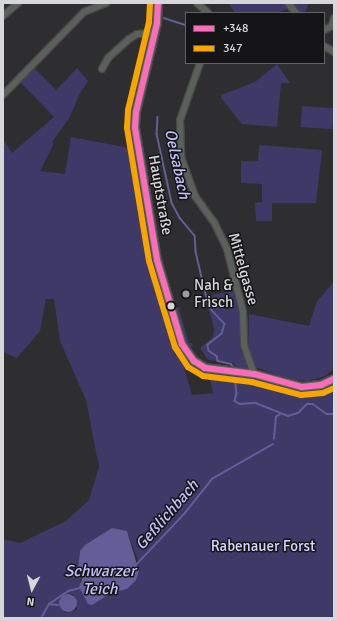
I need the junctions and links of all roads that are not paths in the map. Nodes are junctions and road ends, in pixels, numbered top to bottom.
1 (18, 3) edge
2 (106, 3) edge
3 (158, 3) edge
4 (197, 3) edge
5 (288, 3) edge
6 (207, 12) edge
7 (295, 12) edge
8 (3, 16) edge
9 (334, 18) edge
10 (325, 30) edge
11 (155, 33) junction
12 (325, 47) edge
13 (334, 52) edge
14 (200, 64) edge
15 (102, 69) dead end
16 (3, 95) edge
17 (254, 374) junction
18 (334, 379) edge

1 - 8 street
2 - 16 street
3 - 11 main road, Hauptstraße
4 - 6 street
5 - 7 street
9 - 10 street
11 - 15 street
11 - 17 main road, Hauptstraße
12 - 13 street
14 - 17 street, Mittelgasse
17 - 18 main road

